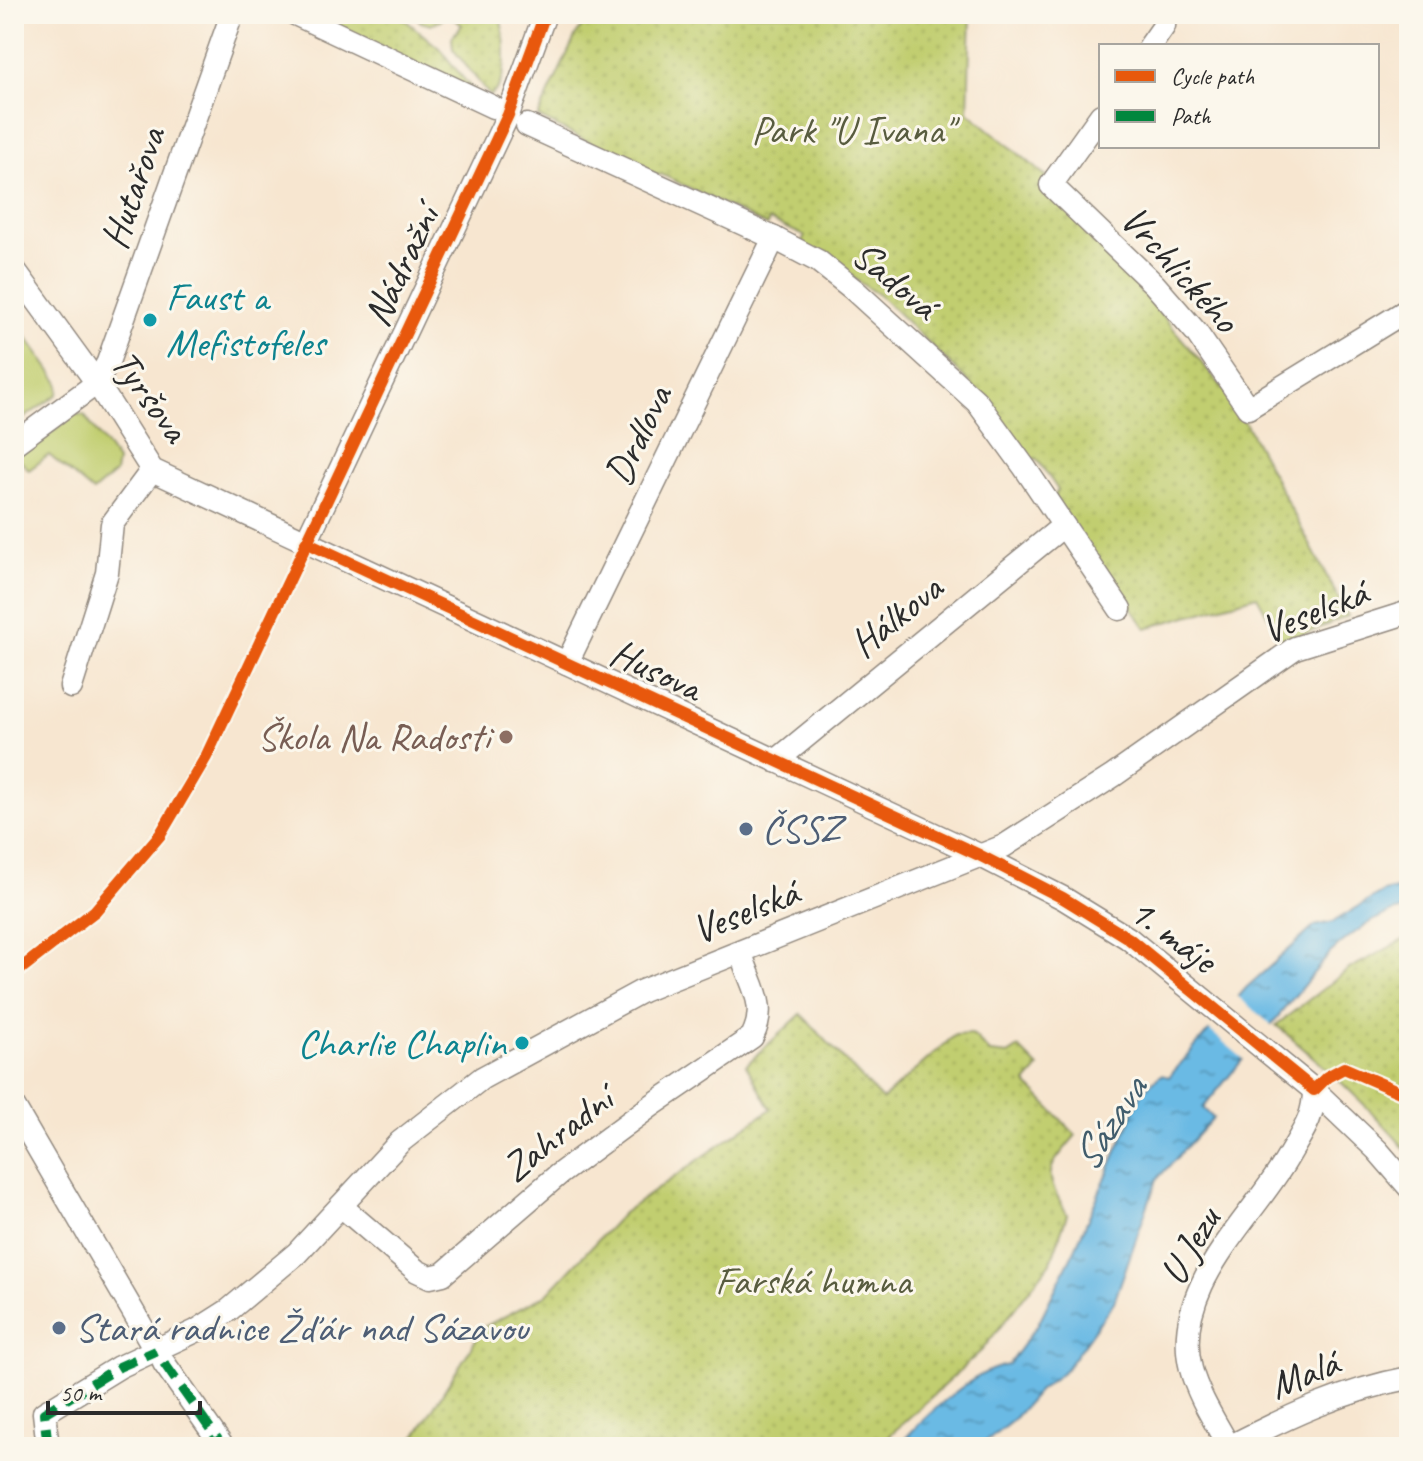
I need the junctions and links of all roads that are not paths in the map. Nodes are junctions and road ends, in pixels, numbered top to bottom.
1 (232, 14) edge
2 (295, 14) edge
3 (545, 14) edge
4 (1165, 14) edge
5 (1151, 44) edge
6 (493, 107) dead end
7 (1099, 118) edge
8 (527, 125) dead end
9 (774, 238) junction
10 (14, 269) edge
11 (1409, 309) edge
12 (97, 383) junction
13 (14, 444) edge
14 (152, 470) junction
15 (1063, 526) junction
16 (306, 542) junction
17 (1120, 609) dead end
18 (1409, 612) edge
19 (567, 663) junction
20 (71, 687) dead end
21 (776, 761) junction
22 (979, 855) junction
23 (741, 953) junction
24 (1307, 1084) junction
25 (14, 1107) edge
26 (1409, 1187) edge
27 (341, 1206) junction
28 (160, 1357) junction
29 (1409, 1378) edge
30 (214, 1444) edge
31 (48, 1447) edge
32 (1229, 1447) edge

1 - 12 street, Hutařova
2 - 6 street
3 - 16 street, Nádražní
4 - 5 street
7 - 11 street, Vrchlického
8 - 9 street, Sadová
9 - 15 street, Sadová
9 - 19 street, Drdlova
10 - 12 street, Tyršova
12 - 13 street
12 - 14 street, Tyršova
14 - 16 street, Tyršova
14 - 20 street
15 - 17 street, Sadová
15 - 21 street, Hálkova
16 - 19 street, Husova
18 - 22 street, Veselská
19 - 21 street, Husova
21 - 22 street, Husova
22 - 23 street, Veselská
22 - 24 street, 1. máje
23 - 27 street, Veselská
23 - 27 street, Zahradní
24 - 26 street, 1. máje
24 - 32 street, U Jezu
25 - 28 street
27 - 28 street, Veselská
28 - 30 street
28 - 31 street, Veselská
29 - 32 street, Malá

